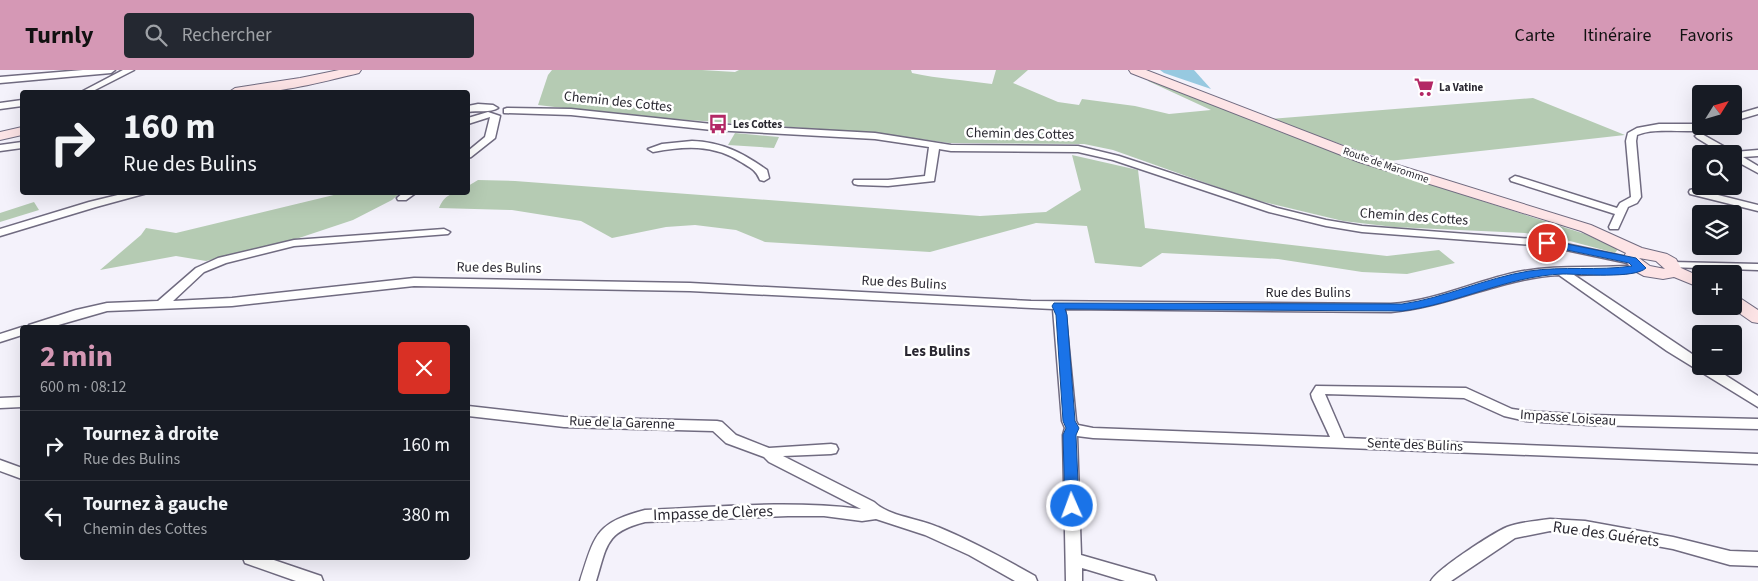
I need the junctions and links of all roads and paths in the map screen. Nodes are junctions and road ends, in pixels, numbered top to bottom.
1 (111, 70) edge
2 (130, 70) edge
3 (355, 70) edge
4 (1135, 70) edge
5 (0, 80) edge
6 (89, 90) edge
7 (248, 90) edge
8 (20, 103) edge
9 (0, 106) edge
10 (470, 109) edge
11 (1758, 111) edge
12 (492, 113) junction
13 (1742, 116) edge
14 (470, 121) edge
15 (712, 127) junction
16 (20, 131) edge
17 (1692, 132) edge
18 (1700, 135) edge
19 (0, 136) edge
20 (20, 145) edge
21 (701, 145) junction
22 (1716, 145) edge
23 (934, 146) junction
24 (0, 148) edge
25 (653, 149) dead end
26 (470, 153) edge
27 (1758, 153) edge
28 (1742, 154) edge
29 (1742, 160) edge
30 (1758, 170) edge
31 (764, 178) dead end
32 (1515, 179) dead end
33 (858, 182) dead end
34 (133, 195) edge
35 (1706, 195) edge
36 (1758, 208) edge
37 (1620, 212) junction
38 (444, 232) dead end
39 (0, 234) edge
40 (1616, 235) junction
41 (1634, 263) junction
42 (1758, 267) edge
43 (1673, 268) junction
44 (1562, 271) junction
45 (1692, 278) edge
46 (162, 305) junction
47 (1058, 306) junction
48 (1742, 307) edge
49 (1758, 318) edge
50 (43, 325) edge
51 (20, 332) edge
52 (0, 338) edge
53 (20, 402) edge
54 (1758, 402) edge
55 (0, 403) edge
56 (470, 410) edge
57 (1758, 424) edge
58 (1072, 428) junction
59 (1339, 442) junction
60 (831, 449) dead end
61 (770, 453) junction
62 (1758, 459) edge
63 (0, 465) edge
64 (20, 473) edge
65 (876, 513) junction
66 (1074, 559) junction
67 (1758, 559) edge
68 (256, 560) edge
69 (315, 581) edge
70 (588, 581) edge
71 (1029, 581) edge
72 (1074, 581) edge
73 (1148, 581) edge
74 (1439, 581) edge

1 - 5 street
2 - 6 street
3 - 7 street
4 - 40 street, Route de Maromme
8 - 9 street
10 - 12 street
11 - 13 street
12 - 14 street
12 - 15 street, Chemin des Cottes
12 - 26 street
15 - 21 street
15 - 23 street, Chemin des Cottes
16 - 19 street
17 - 37 street
18 - 22 street
20 - 24 street
21 - 25 street
21 - 31 street
23 - 33 street
23 - 41 street, Chemin des Cottes
27 - 28 street
29 - 30 street
32 - 37 street
34 - 39 street
35 - 36 street
37 - 40 street
38 - 46 street
40 - 41 street, Route de Maromme
41 - 43 street, Route de Maromme
41 - 44 street, Rue des Bulins
42 - 43 street
43 - 45 street
44 - 47 street, Rue des Bulins
44 - 54 street
46 - 47 street, Rue des Bulins
46 - 50 street, Rue des Bulins
47 - 58 street
48 - 49 street
51 - 52 street
53 - 55 street
56 - 61 street, Rue de la Garenne
57 - 59 street, Impasse Loiseau
58 - 59 street, Sente des Bulins
58 - 66 street
59 - 62 street, Sente des Bulins
60 - 61 street
61 - 65 street, Impasse de Clères
63 - 64 street
65 - 70 street, Impasse de Clères
65 - 71 street, Impasse de Clères
66 - 72 street
66 - 73 street
67 - 74 street, Rue des Guérets
68 - 69 street

